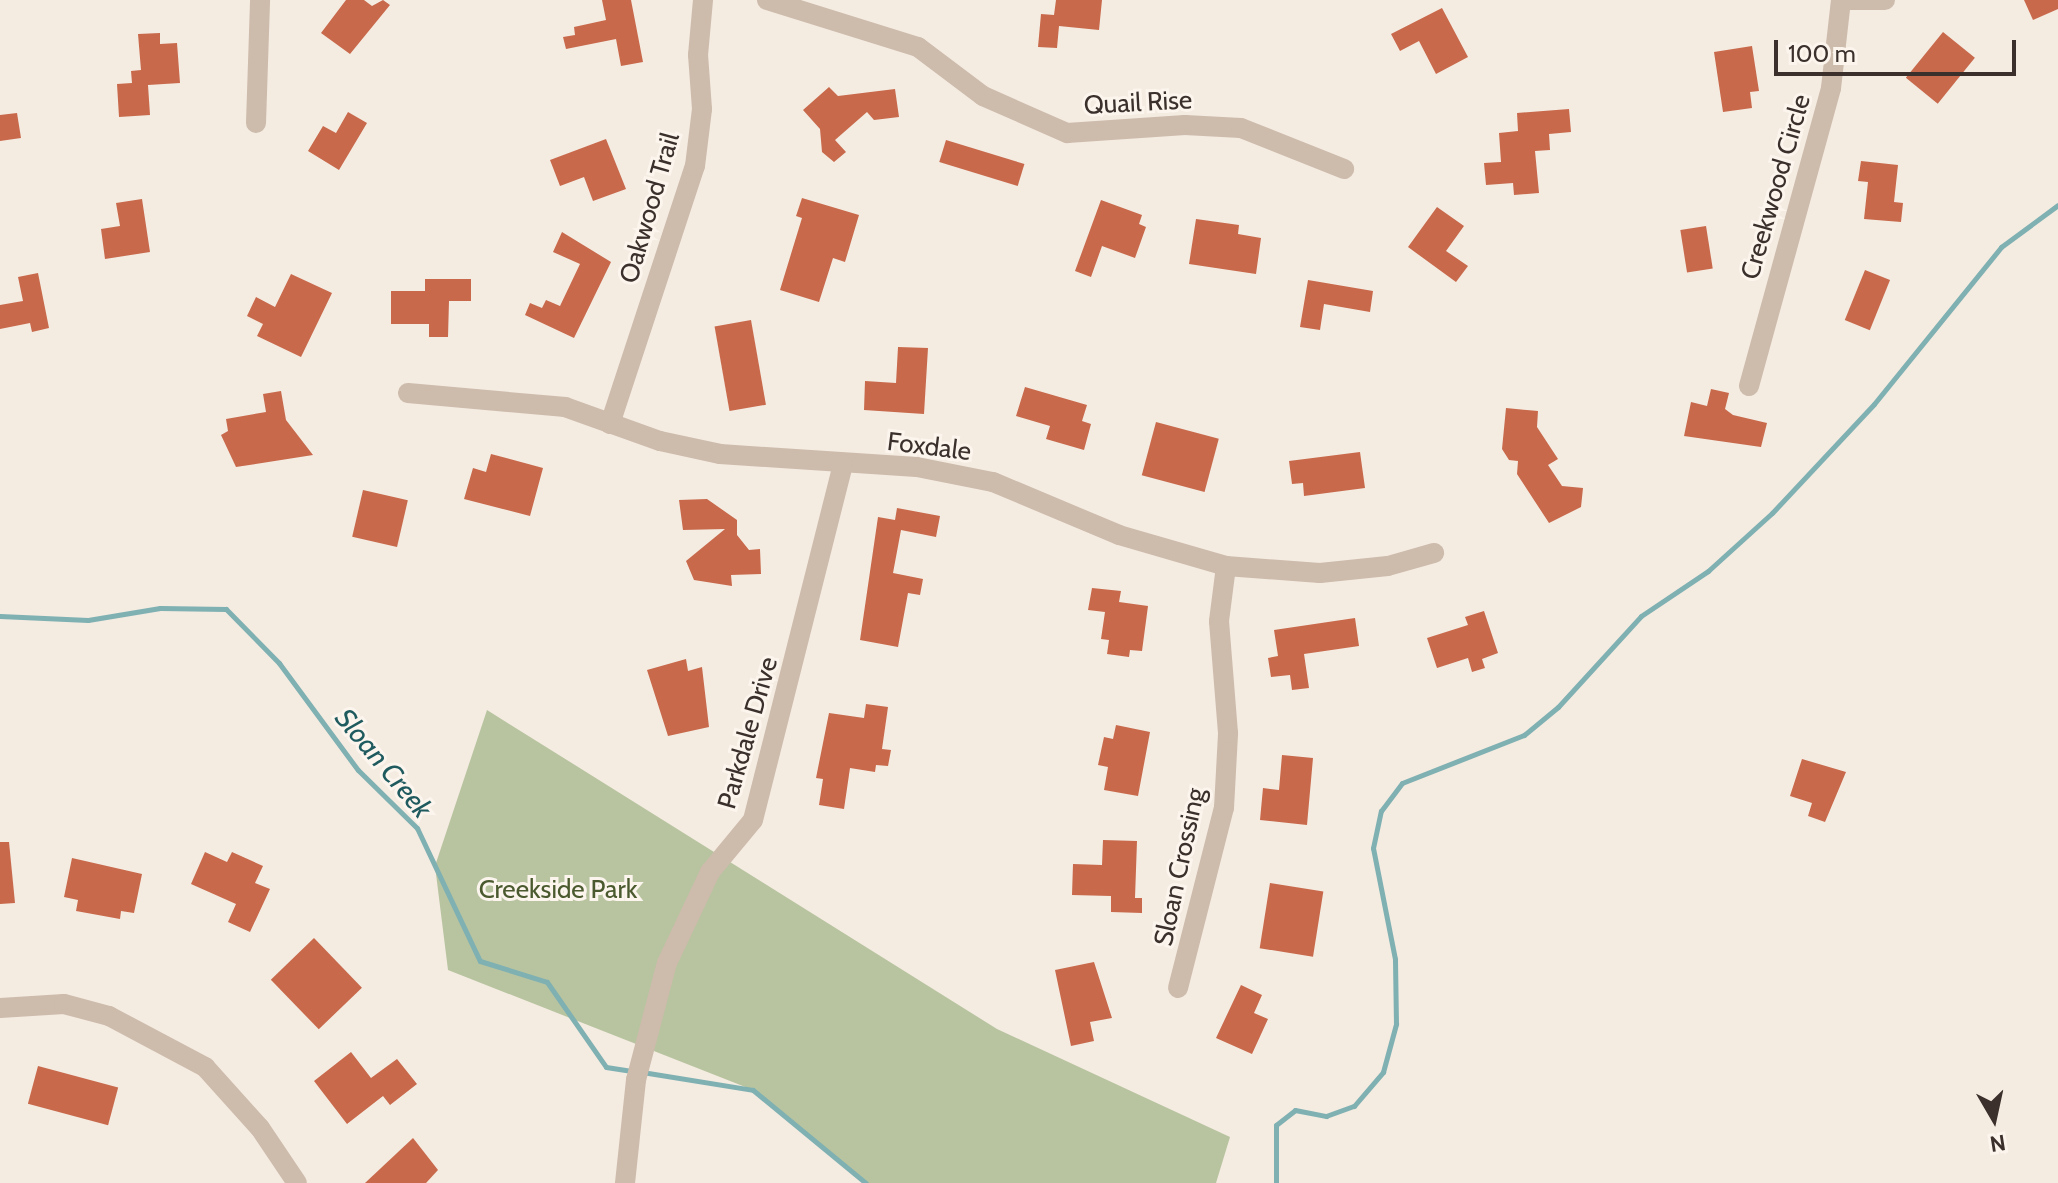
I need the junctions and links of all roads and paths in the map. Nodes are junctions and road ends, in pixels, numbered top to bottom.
1 (260, 0) edge
2 (703, 0) edge
3 (767, 0) edge
4 (1842, 0) edge
5 (1885, 0) edge
6 (256, 123) dead end
7 (1344, 169) dead end
8 (1749, 386) dead end
9 (408, 393) dead end
10 (610, 424) junction
11 (843, 465) junction
12 (1434, 553) dead end
13 (1226, 566) junction
14 (1178, 988) dead end
15 (0, 1008) edge
16 (625, 1182) edge
17 (297, 1183) edge

1 - 6 street
2 - 10 street, Oakwood Trail
3 - 7 street, Quail Rise
4 - 5 street
4 - 8 street, Creekwood Circle
9 - 10 street, Foxdale
10 - 11 street, Foxdale
11 - 13 street, Foxdale
11 - 16 street, Parkdale Drive
12 - 13 street, Foxdale
13 - 14 street, Sloan Crossing
15 - 17 street

